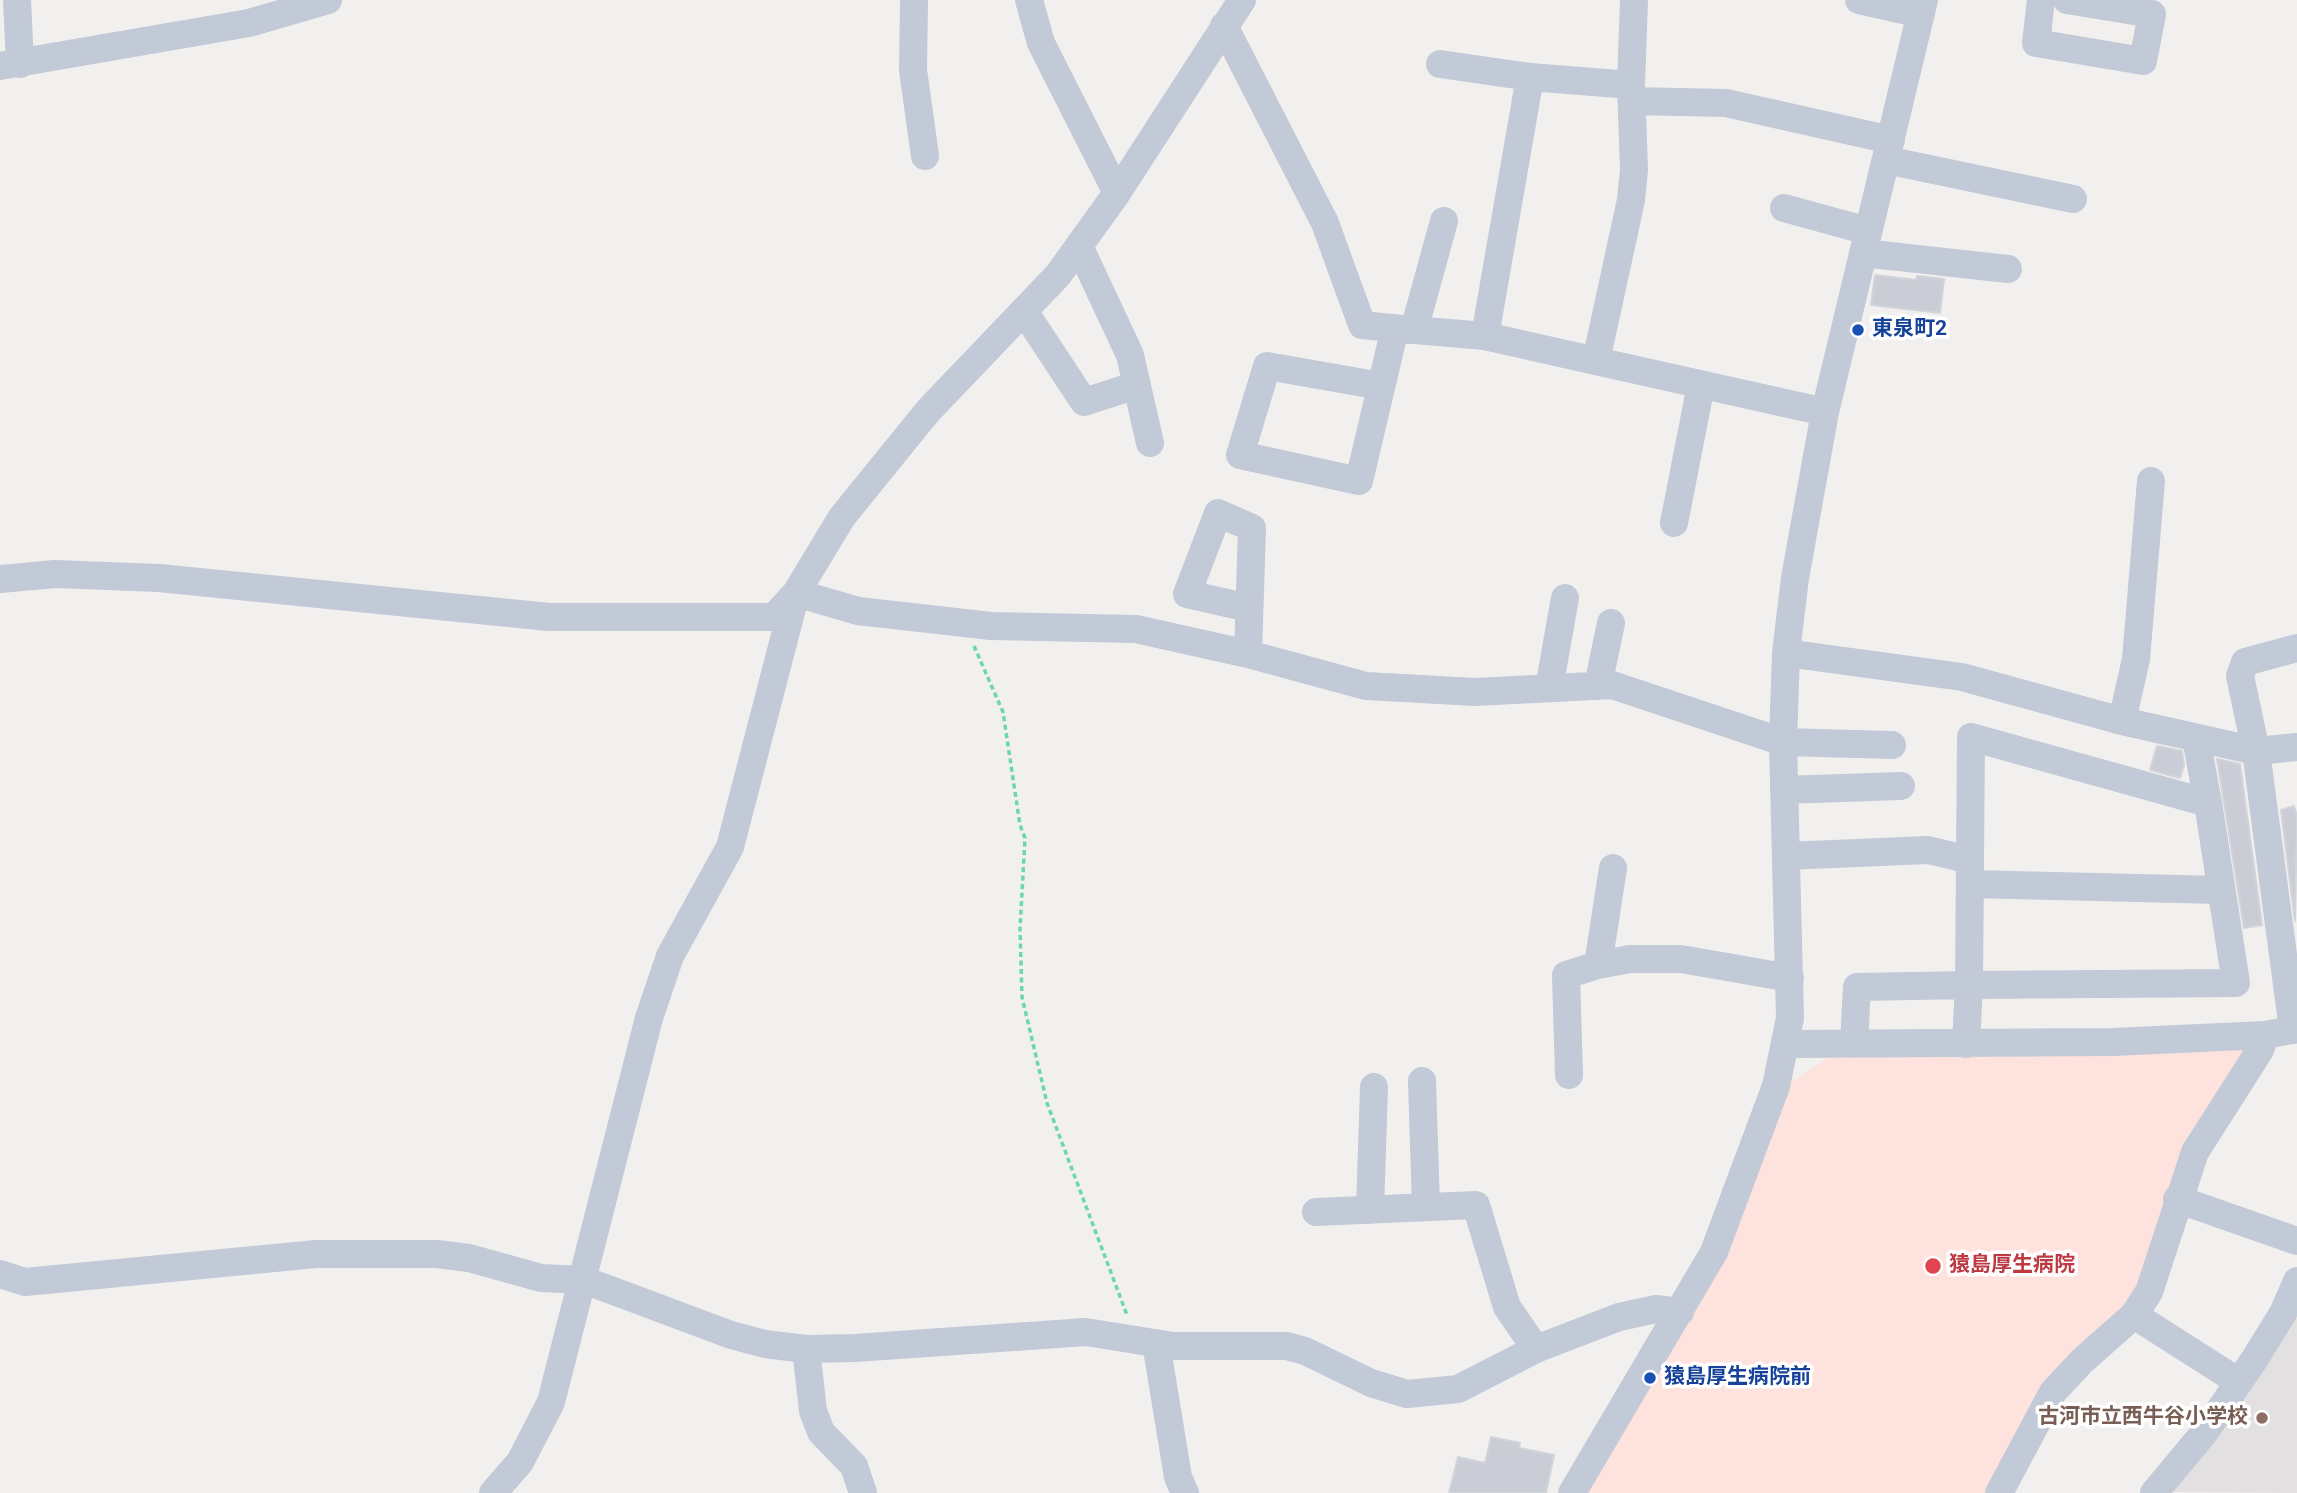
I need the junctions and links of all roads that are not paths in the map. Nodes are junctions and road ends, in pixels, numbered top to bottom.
1 (17, 0) edge
2 (328, 0) edge
3 (914, 0) edge
4 (1028, 0) edge
5 (1242, 0) edge
6 (1634, 0) edge
7 (1859, 0) edge
8 (2041, 0) edge
9 (2067, 0) edge
10 (1923, 7) edge
11 (1224, 26) junction
12 (1440, 64) dead end
13 (10, 65) edge
14 (1530, 77) junction
15 (1632, 93) junction
16 (1889, 150) junction
17 (925, 156) dead end
18 (1118, 193) junction
19 (2073, 199) dead end
20 (1784, 208) dead end
21 (1444, 221) dead end
22 (1866, 242) junction
23 (1079, 246) junction
24 (2008, 269) dead end
25 (1024, 311) junction
26 (1404, 329) junction
27 (1485, 336) junction
28 (1596, 361) junction
29 (1137, 385) junction
30 (1381, 386) junction
31 (1701, 386) junction
32 (1825, 412) junction
33 (1150, 443) dead end
34 (2151, 481) dead end
35 (1674, 523) dead end
36 (0, 579) edge
37 (796, 593) junction
38 (1565, 598) dead end
39 (1249, 608) dead end
40 (1611, 623) dead end
41 (2297, 648) edge
42 (1786, 653) junction
43 (1248, 654) junction
44 (1598, 686) junction
45 (1549, 688) junction
46 (2122, 721) junction
47 (2196, 738) junction
48 (1783, 742) junction
49 (1892, 745) dead end
50 (2297, 747) edge
51 (2256, 751) junction
52 (1901, 786) dead end
53 (1784, 790) junction
54 (2208, 803) junction
55 (1786, 856) junction
56 (1613, 868) dead end
57 (1970, 872) junction
58 (2221, 890) junction
59 (1598, 965) junction
60 (1790, 978) junction
61 (1969, 985) junction
62 (2295, 1030) edge
63 (2265, 1035) junction
64 (1785, 1044) junction
65 (1854, 1044) junction
66 (1966, 1044) junction
67 (1569, 1075) dead end
68 (1422, 1081) dead end
69 (1374, 1087) dead end
70 (2177, 1199) junction
71 (1426, 1207) junction
72 (1370, 1210) junction
73 (1316, 1212) dead end
74 (2297, 1241) edge
75 (0, 1275) edge
76 (584, 1280) junction
77 (2297, 1281) edge
78 (1680, 1312) junction
79 (2134, 1315) junction
80 (1147, 1342) junction
81 (806, 1349) junction
82 (1535, 1349) junction
83 (2239, 1382) junction
84 (493, 1493) edge
85 (863, 1493) edge
86 (1185, 1493) edge
87 (1572, 1493) edge
88 (1999, 1493) edge
89 (2154, 1493) edge

1 - 13 street
2 - 13 street
3 - 17 street
4 - 18 street
5 - 11 street
6 - 15 street
7 - 10 street
8 - 9 street
10 - 16 street
11 - 18 street
11 - 26 street
12 - 14 street
14 - 15 street
14 - 27 street
15 - 16 street
15 - 28 street
16 - 19 street
16 - 22 street
18 - 23 street
20 - 22 street
21 - 26 street
22 - 24 street
22 - 32 street
23 - 25 street
23 - 29 street
25 - 29 street
25 - 37 street
26 - 27 street
26 - 30 street
27 - 28 street
28 - 31 street
29 - 33 street
30 - 30 street
31 - 32 street
31 - 35 street
32 - 42 street
34 - 46 street
36 - 37 street
37 - 43 street
37 - 76 street
38 - 45 street
39 - 43 street
40 - 44 street
41 - 51 street
42 - 46 street
42 - 48 street
43 - 45 street
44 - 45 street
44 - 48 street
46 - 47 street
47 - 51 street
47 - 54 street
48 - 49 street
48 - 53 street
50 - 51 street
51 - 62 street
52 - 53 street
53 - 55 street
54 - 57 street
54 - 58 street
55 - 57 street
55 - 60 street
56 - 59 street
57 - 58 street
57 - 61 street
58 - 61 street
59 - 60 street
59 - 67 street
60 - 64 street
61 - 65 street
61 - 66 street
62 - 63 street
63 - 66 street
63 - 70 street
64 - 65 street
64 - 78 street
65 - 66 street
68 - 71 street
69 - 72 street
70 - 74 street
70 - 79 street
71 - 72 street
71 - 82 street
72 - 73 street
75 - 76 street
76 - 81 street
76 - 84 street
77 - 83 street
78 - 82 street
78 - 87 street
79 - 83 street
79 - 88 street
80 - 81 street
80 - 82 street
80 - 86 street
81 - 85 street
83 - 89 street

